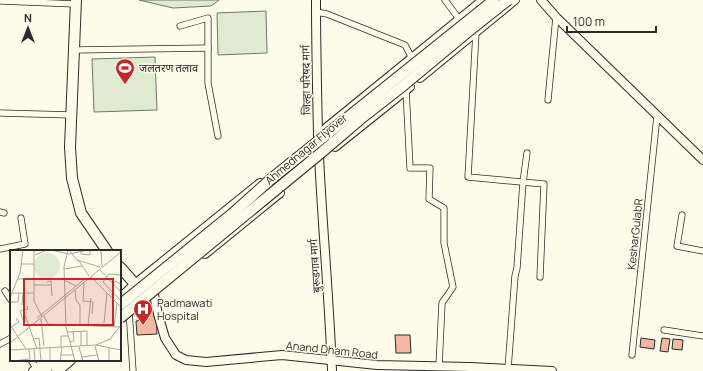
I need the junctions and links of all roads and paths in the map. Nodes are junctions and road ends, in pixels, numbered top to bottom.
1 (316, 0) edge
2 (445, 0) edge
3 (484, 0) edge
4 (494, 0) edge
5 (508, 0) edge
6 (515, 0) edge
7 (541, 0) edge
8 (0, 1) edge
9 (76, 2) edge
10 (316, 12) junction
11 (556, 17) junction
12 (459, 20) junction
13 (180, 26) dead end
14 (476, 32) junction
15 (208, 48) junction
16 (74, 50) junction
17 (412, 58) junction
18 (406, 90) junction
19 (548, 100) dead end
20 (0, 113) edge
21 (71, 115) junction
22 (657, 116) junction
23 (318, 135) junction
24 (218, 136) dead end
25 (527, 153) dead end
26 (320, 160) junction
27 (703, 160) edge
28 (523, 182) junction
29 (682, 215) dead end
30 (21, 218) dead end
31 (0, 249) edge
32 (106, 250) edge
33 (703, 251) edge
34 (121, 268) edge
35 (540, 277) dead end
36 (135, 284) junction
37 (5, 291) dead end
38 (127, 292) junction
39 (154, 295) junction
40 (121, 297) edge
41 (10, 298) edge
42 (121, 304) edge
43 (140, 306) junction
44 (125, 316) edge
45 (664, 330) dead end
46 (703, 336) edge
47 (10, 339) edge
48 (0, 344) edge
49 (632, 355) dead end
50 (32, 361) edge
51 (45, 361) edge
52 (54, 361) edge
53 (69, 361) edge
54 (75, 361) edge
55 (332, 361) junction
56 (439, 366) junction
57 (508, 369) junction
58 (38, 370) edge
59 (57, 371) edge
60 (63, 371) edge
61 (133, 371) edge
62 (332, 371) edge
63 (552, 371) edge

1 - 10 street, जिल्हा परिषद मार्ग
2 - 12 street
3 - 12 street
4 - 42 highway, Ahmednagar Flyover, bridge
5 - 44 highway, Ahmednagar Flyover, bridge
6 - 14 street
7 - 11 street
8 - 9 street
9 - 16 highway
10 - 17 street
10 - 23 street, जिल्हा परिषद मार्ग
11 - 19 street
11 - 22 street
12 - 17 street
13 - 15 street
14 - 18 street
14 - 28 street
15 - 16 street
15 - 24 street
16 - 21 highway
17 - 23 street
18 - 26 street
18 - 56 street
20 - 21 street
21 - 32 highway
22 - 27 street
22 - 49 street, KesharGulabR
23 - 26 street, जिल्हा परिषद मार्ग
23 - 36 street
25 - 28 street
26 - 39 street
26 - 55 street, बुरूडगाव मार्ग
28 - 35 street
28 - 57 street
29 - 33 street
30 - 31 street
34 - 36 highway
36 - 38 street
36 - 43 highway
37 - 41 street
38 - 40 street
38 - 44 street
39 - 43 street
39 - 55 street, Anand Dham Road
43 - 44 street
44 - 61 street
45 - 46 street
47 - 48 street
50 - 58 street
51 - 58 street
52 - 58 highway
53 - 59 highway
54 - 60 street
55 - 56 street, Anand Dham Road
55 - 62 street, बुरूडगाव मार्ग
56 - 57 street, Anand Dham Road
57 - 63 street, Anand Dham Road

